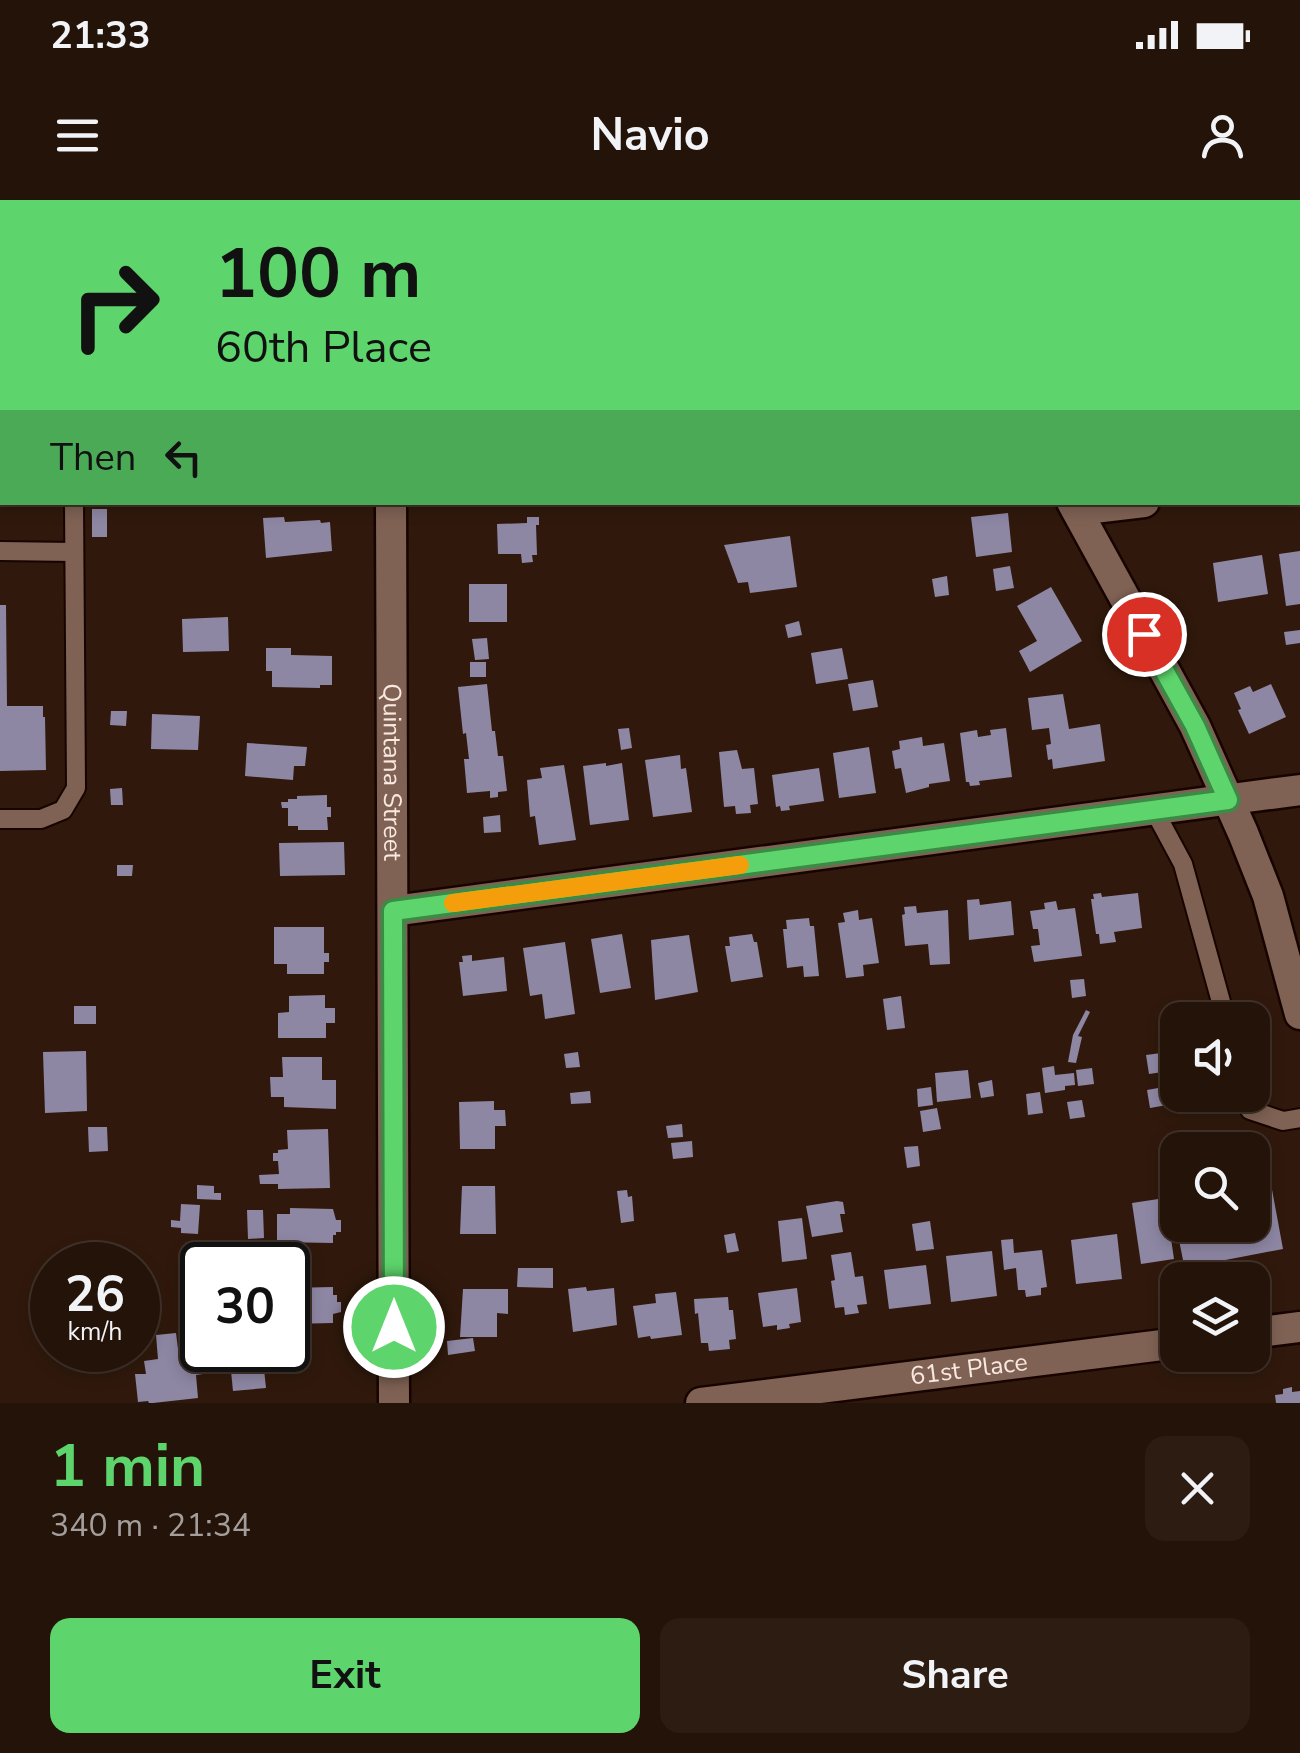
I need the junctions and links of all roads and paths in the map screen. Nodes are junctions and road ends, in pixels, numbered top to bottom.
1 (74, 505) edge
2 (392, 505) edge
3 (1074, 506) edge
4 (0, 551) edge
5 (74, 552) junction
6 (1300, 790) edge
7 (1228, 800) junction
8 (1154, 810) junction
9 (0, 819) edge
10 (393, 911) junction
11 (1221, 1002) edge
12 (1300, 1014) edge
13 (1256, 1112) edge
14 (1300, 1118) edge
15 (1300, 1327) edge
16 (1270, 1331) edge
17 (1160, 1345) edge
18 (394, 1403) edge
19 (701, 1403) edge

1 - 5 lane
2 - 10 street, Quintana Street
3 - 7 street
4 - 5 lane
5 - 9 lane
6 - 7 street
7 - 8 street
7 - 12 street
8 - 10 street
8 - 11 lane
10 - 18 street, Quintana Street
13 - 14 lane
15 - 16 street
17 - 19 street, 61st Place

